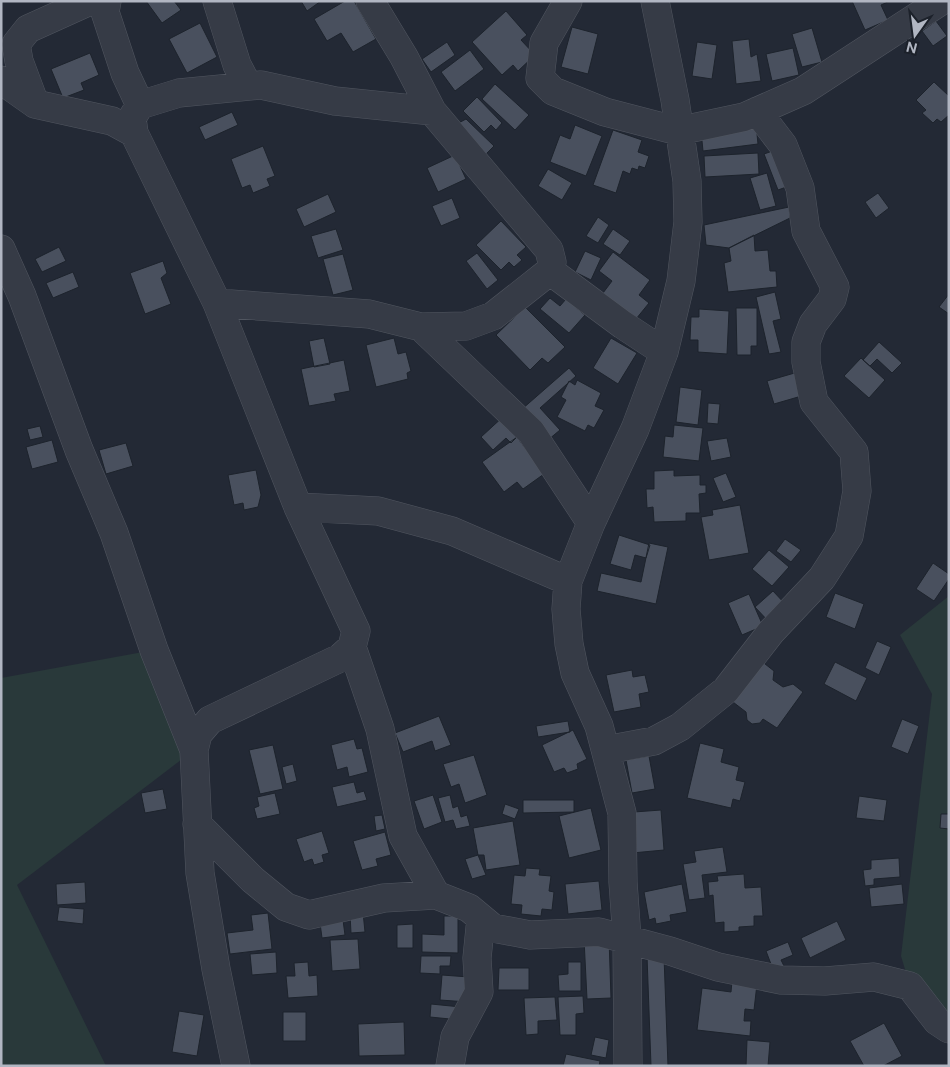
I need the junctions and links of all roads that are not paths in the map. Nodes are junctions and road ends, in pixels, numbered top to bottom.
1 (90, 1) edge
2 (107, 1) edge
3 (217, 1) edge
4 (370, 1) edge
5 (568, 1) edge
6 (654, 1) edge
7 (941, 1) edge
8 (1, 80) edge
9 (248, 86) junction
10 (35, 104) junction
11 (140, 105) junction
12 (432, 111) junction
13 (757, 111) junction
14 (678, 131) junction
15 (134, 133) junction
16 (1, 249) edge
17 (550, 271) junction
18 (216, 303) junction
19 (421, 327) junction
20 (664, 352) junction
21 (298, 507) junction
22 (591, 524) junction
23 (568, 581) junction
24 (352, 647) junction
25 (194, 750) junction
26 (606, 750) junction
27 (198, 824) junction
28 (436, 895) junction
29 (481, 918) junction
30 (627, 939) junction
31 (949, 1029) edge
32 (236, 1066) edge
33 (450, 1066) edge
34 (628, 1066) edge

1 - 10 street
2 - 11 street
3 - 9 street
4 - 12 street
5 - 14 street
6 - 14 street
7 - 13 street
8 - 10 street
9 - 11 street
9 - 12 street
10 - 15 street
11 - 15 street
12 - 17 street
13 - 14 street
13 - 26 street
14 - 20 street
15 - 18 street
16 - 25 street
17 - 19 street
17 - 20 street
18 - 19 street
18 - 21 street
19 - 22 street
20 - 22 street
21 - 23 street
21 - 24 street
22 - 23 street
23 - 26 street
24 - 25 street
24 - 28 street
25 - 27 street
26 - 30 street
27 - 28 street
27 - 32 street
28 - 29 street
29 - 30 street
29 - 33 street
30 - 31 street
30 - 34 street

